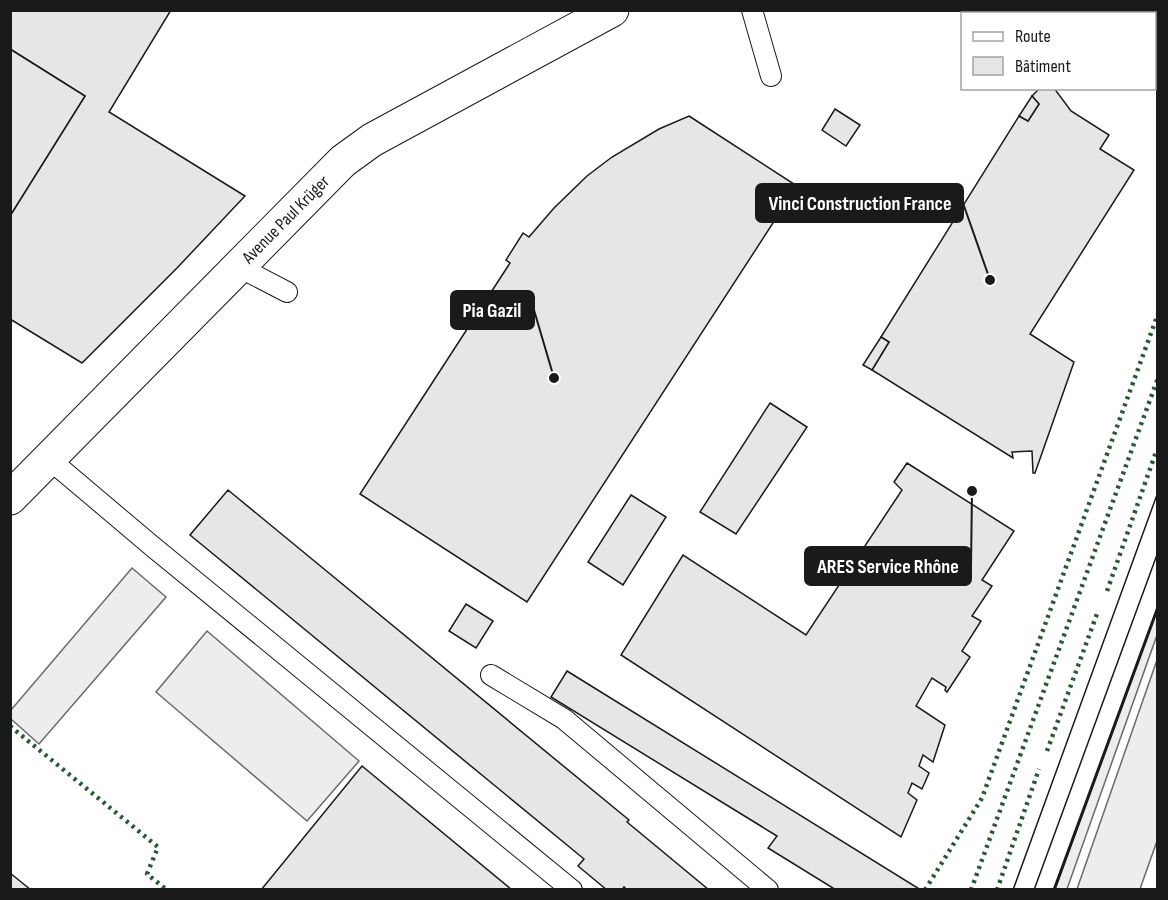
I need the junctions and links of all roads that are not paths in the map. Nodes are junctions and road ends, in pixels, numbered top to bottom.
1 (612, 10) edge
2 (752, 10) edge
3 (771, 76) dead end
4 (238, 267) junction
5 (287, 292) dead end
6 (49, 459) junction
7 (10, 498) edge
8 (491, 675) dead end
9 (572, 890) edge
10 (768, 890) edge

1 - 4 street, Avenue Paul Krüger
2 - 3 lane
4 - 5 lane
4 - 6 street, Avenue Paul Krüger
6 - 7 street, Avenue Paul Krüger
6 - 9 lane
8 - 10 lane

